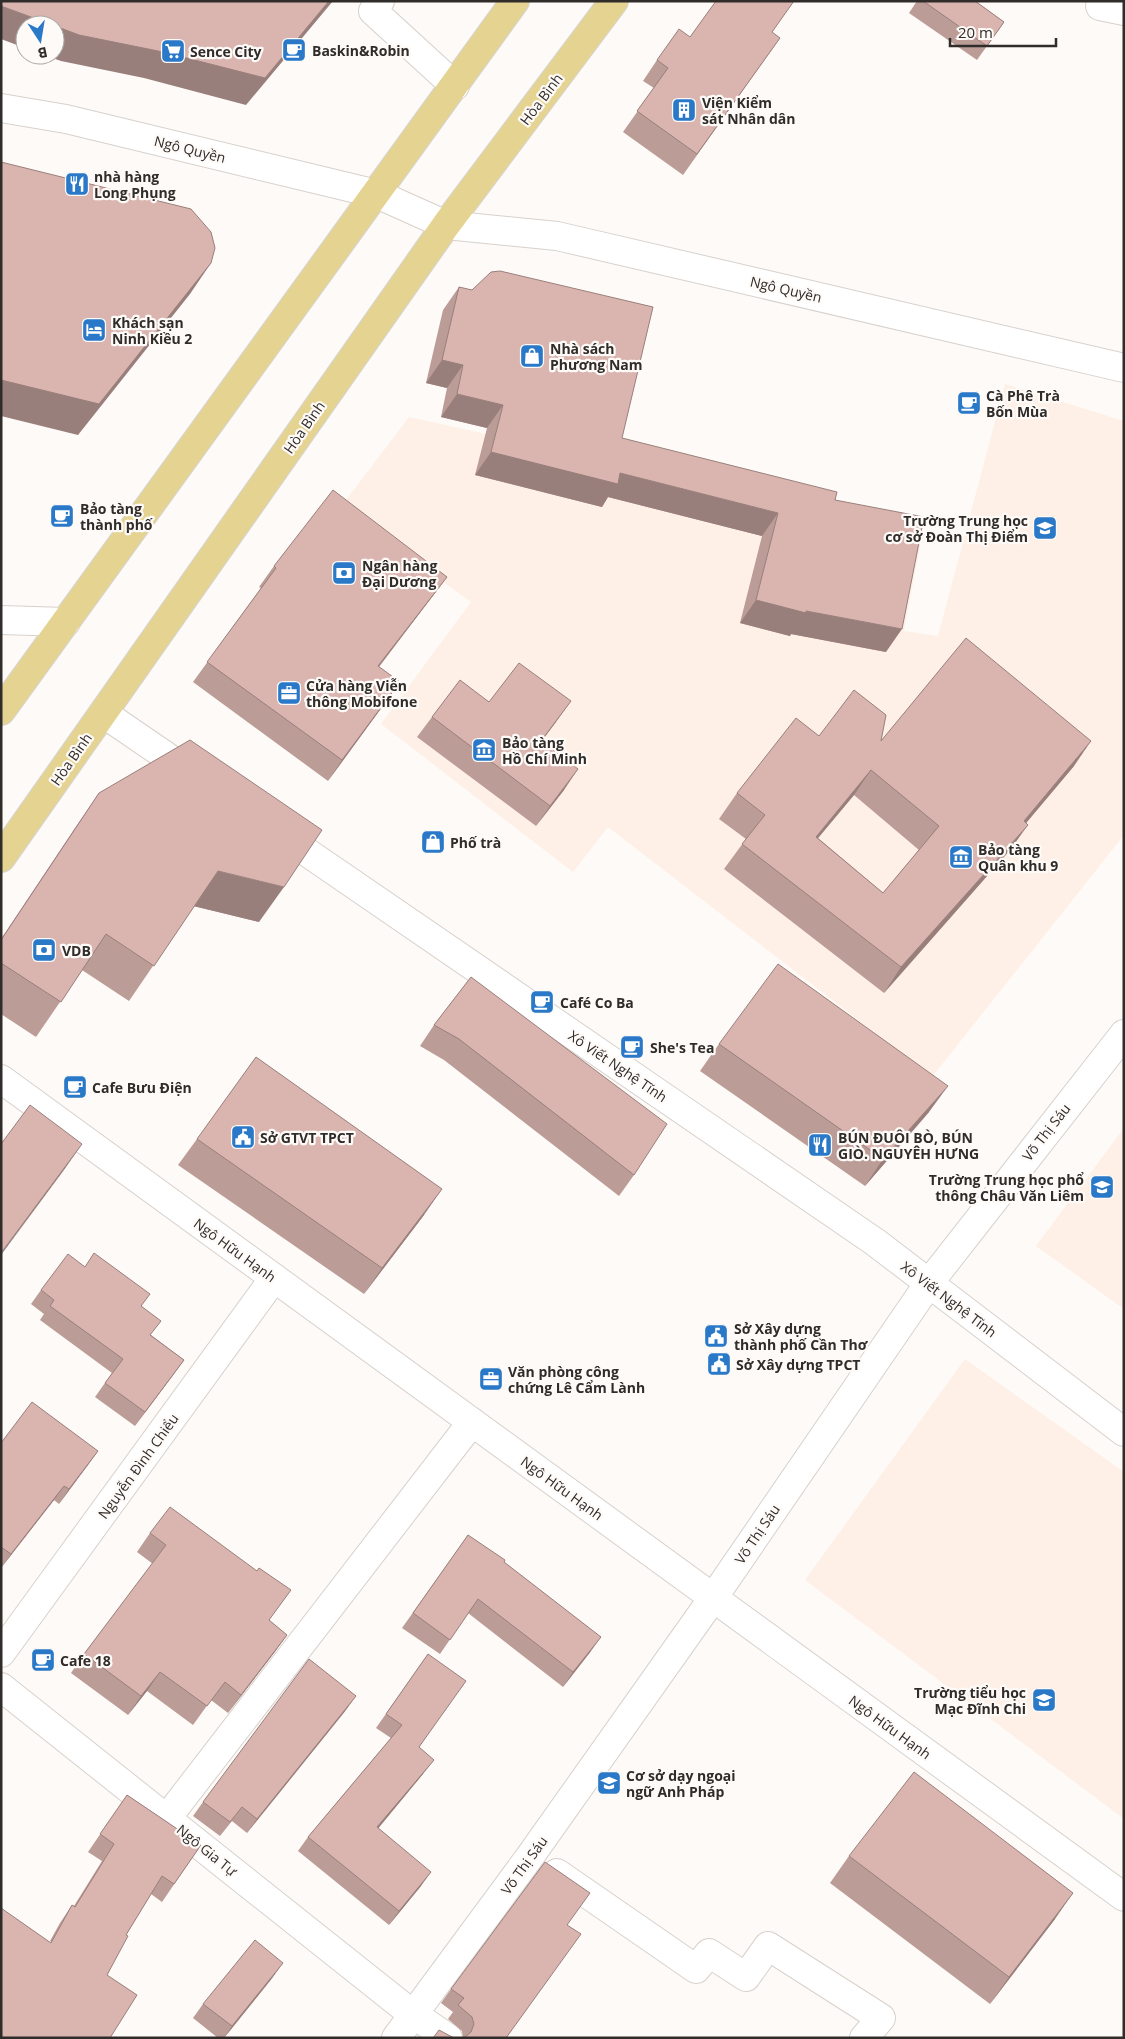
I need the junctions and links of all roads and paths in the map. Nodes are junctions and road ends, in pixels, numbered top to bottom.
1 (380, 1) edge
2 (515, 1) edge
3 (614, 1) edge
4 (454, 86) junction
5 (1, 108) edge
6 (377, 194) junction
7 (446, 225) junction
8 (1124, 368) edge
9 (1, 620) edge
10 (66, 622) junction
11 (1, 711) edge
12 (103, 713) junction
13 (218, 792) edge
14 (251, 814) edge
15 (1, 858) edge
16 (1124, 1034) edge
17 (1, 1079) edge
18 (274, 1278) junction
19 (929, 1283) junction
20 (472, 1422) junction
21 (1124, 1432) edge
22 (713, 1598) junction
23 (1, 1653) edge
24 (1, 1687) edge
25 (167, 1818) junction
26 (531, 1855) junction
27 (1124, 1897) edge
28 (413, 2014) junction
29 (396, 2038) edge
30 (448, 2038) edge
31 (864, 2038) edge

1 - 4 street
2 - 4 main road
3 - 7 main road, Hòa Bình
4 - 6 main road
5 - 6 street, Ngô Quyền
6 - 7 street, Ngô Quyền
6 - 10 main road
7 - 8 street, Ngô Quyền
7 - 12 main road, Hòa Bình
9 - 10 street
10 - 11 main road
12 - 13 street
12 - 15 main road, Hòa Bình
14 - 19 street, Xô Viết Nghệ Tĩnh
16 - 19 street, Võ Thị Sáu
17 - 18 street, Ngô Hữu Hạnh
18 - 20 street, Ngô Hữu Hạnh
18 - 23 street, Nguyễn Đình Chiểu
19 - 21 street, Xô Viết Nghệ Tĩnh
19 - 22 street, Võ Thị Sáu
20 - 22 street, Ngô Hữu Hạnh
20 - 25 street
22 - 26 street, Võ Thị Sáu
22 - 27 street, Ngô Hữu Hạnh
24 - 25 street, Ngô Gia Tự
25 - 28 street, Ngô Gia Tự
26 - 28 street, Võ Thị Sáu
26 - 31 street
28 - 29 street, Võ Thị Sáu
28 - 30 street, Ngô Gia Tự

